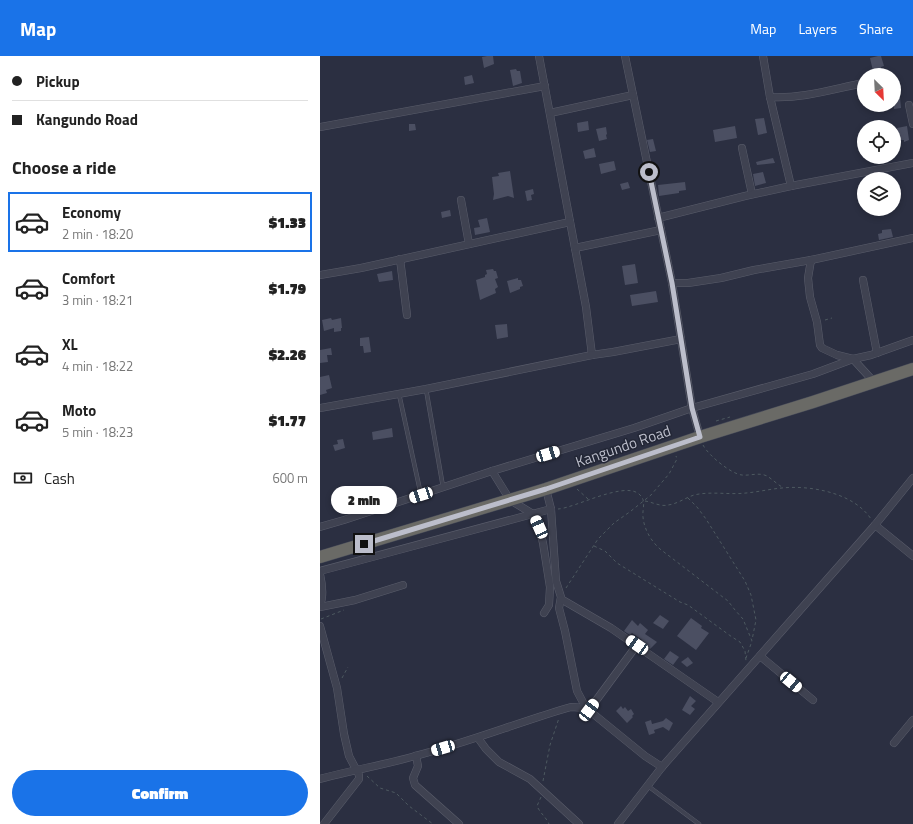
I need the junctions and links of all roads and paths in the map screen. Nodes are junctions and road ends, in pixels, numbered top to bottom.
1 (539, 56) edge
2 (625, 56) edge
3 (763, 56) edge
4 (857, 84) edge
5 (545, 86) junction
6 (633, 95) junction
7 (770, 97) junction
8 (909, 105) dead end
9 (550, 113) junction
10 (913, 124) edge
11 (320, 127) edge
12 (742, 148) dead end
13 (913, 163) edge
14 (791, 186) junction
15 (752, 194) junction
16 (461, 200) dead end
17 (658, 218) junction
18 (570, 222) junction
19 (661, 230) junction
20 (913, 238) edge
21 (469, 244) junction
22 (575, 248) junction
23 (400, 260) junction
24 (811, 260) junction
25 (320, 275) edge
26 (863, 280) dead end
27 (672, 283) junction
28 (407, 315) dead end
29 (681, 339) junction
30 (913, 340) edge
31 (877, 353) junction
32 (592, 354) junction
33 (854, 359) junction
34 (913, 369) edge
35 (874, 382) junction
36 (426, 389) junction
37 (398, 394) junction
38 (320, 408) edge
39 (692, 408) junction
40 (700, 437) junction
41 (675, 445) junction
42 (492, 471) junction
43 (913, 478) edge
44 (568, 482) junction
45 (443, 488) junction
46 (783, 488) junction
47 (546, 489) junction
48 (421, 495) junction
49 (688, 498) junction
50 (588, 499) junction
51 (510, 500) junction
52 (644, 501) junction
53 (551, 509) junction
54 (533, 514) junction
55 (869, 516) dead end
56 (874, 525) junction
57 (320, 527) edge
58 (594, 546) junction
59 (913, 556) edge
60 (320, 557) edge
61 (320, 572) edge
62 (403, 585) dead end
63 (561, 598) junction
64 (320, 606) edge
65 (346, 609) dead end
66 (544, 613) dead end
67 (320, 619) edge
68 (320, 626) edge
69 (752, 641) junction
70 (637, 645) junction
71 (760, 656) junction
72 (746, 658) junction
73 (746, 662) dead end
74 (348, 667) dead end
75 (337, 688) junction
76 (813, 700) dead end
77 (718, 702) junction
78 (564, 709) junction
79 (587, 709) junction
80 (913, 720) edge
81 (478, 738) junction
82 (894, 743) dead end
83 (416, 756) junction
84 (662, 767) junction
85 (356, 769) junction
86 (320, 779) edge
87 (648, 786) junction
88 (543, 791) junction
89 (324, 824) edge
90 (433, 824) edge
91 (459, 824) edge
92 (548, 824) edge
93 (579, 824) edge
94 (618, 824) edge
95 (698, 824) edge

1 - 5 street
2 - 6 street
3 - 7 street
4 - 7 street
5 - 9 street
5 - 11 street
6 - 9 street
6 - 17 street
7 - 14 street
8 - 10 street
9 - 18 street
12 - 15 street
13 - 14 street
14 - 15 street
15 - 17 street
16 - 21 street
17 - 19 street
18 - 21 street
18 - 22 street
19 - 22 street
19 - 27 street
20 - 24 street
21 - 23 street
22 - 32 street
23 - 25 street
23 - 28 street
24 - 27 street
24 - 33 street
26 - 31 street
27 - 29 street
29 - 32 street
29 - 39 street
30 - 31 street
31 - 33 street
32 - 36 street
33 - 35 street
33 - 39 street
34 - 35 highway, Kangundo Road
35 - 40 highway, Kangundo Road
36 - 37 street
36 - 45 lane
37 - 38 street
37 - 48 lane
39 - 40 street
39 - 42 street
40 - 41 highway, Kangundo Road
40 - 46 path
41 - 44 highway, Kangundo Road
41 - 52 path
42 - 45 street
42 - 51 street
43 - 56 street
44 - 47 highway, Kangundo Road
44 - 50 path
45 - 48 street
46 - 49 path
46 - 55 path
47 - 51 highway, Kangundo Road
47 - 53 street
48 - 57 street
49 - 52 path
49 - 69 path
50 - 52 path
50 - 53 path
51 - 54 street
51 - 60 highway, Kangundo Road
52 - 58 path
52 - 69 path
53 - 54 street
53 - 63 street
54 - 61 street
54 - 66 street
56 - 59 street
56 - 71 street
58 - 63 path
58 - 72 path
61 - 64 street
62 - 64 street
63 - 70 street
63 - 79 street
65 - 67 path
68 - 75 street
69 - 72 path
70 - 77 street
70 - 79 street
71 - 76 street
71 - 77 street
72 - 73 path
74 - 75 path
75 - 85 street
77 - 84 street
78 - 79 street
78 - 81 street
78 - 88 path
79 - 84 street
80 - 82 street
81 - 83 street
81 - 88 street
83 - 85 street
83 - 91 street
84 - 87 street
85 - 86 street
85 - 89 street
85 - 90 path
87 - 94 street
87 - 95 lane
88 - 92 path
88 - 93 street

